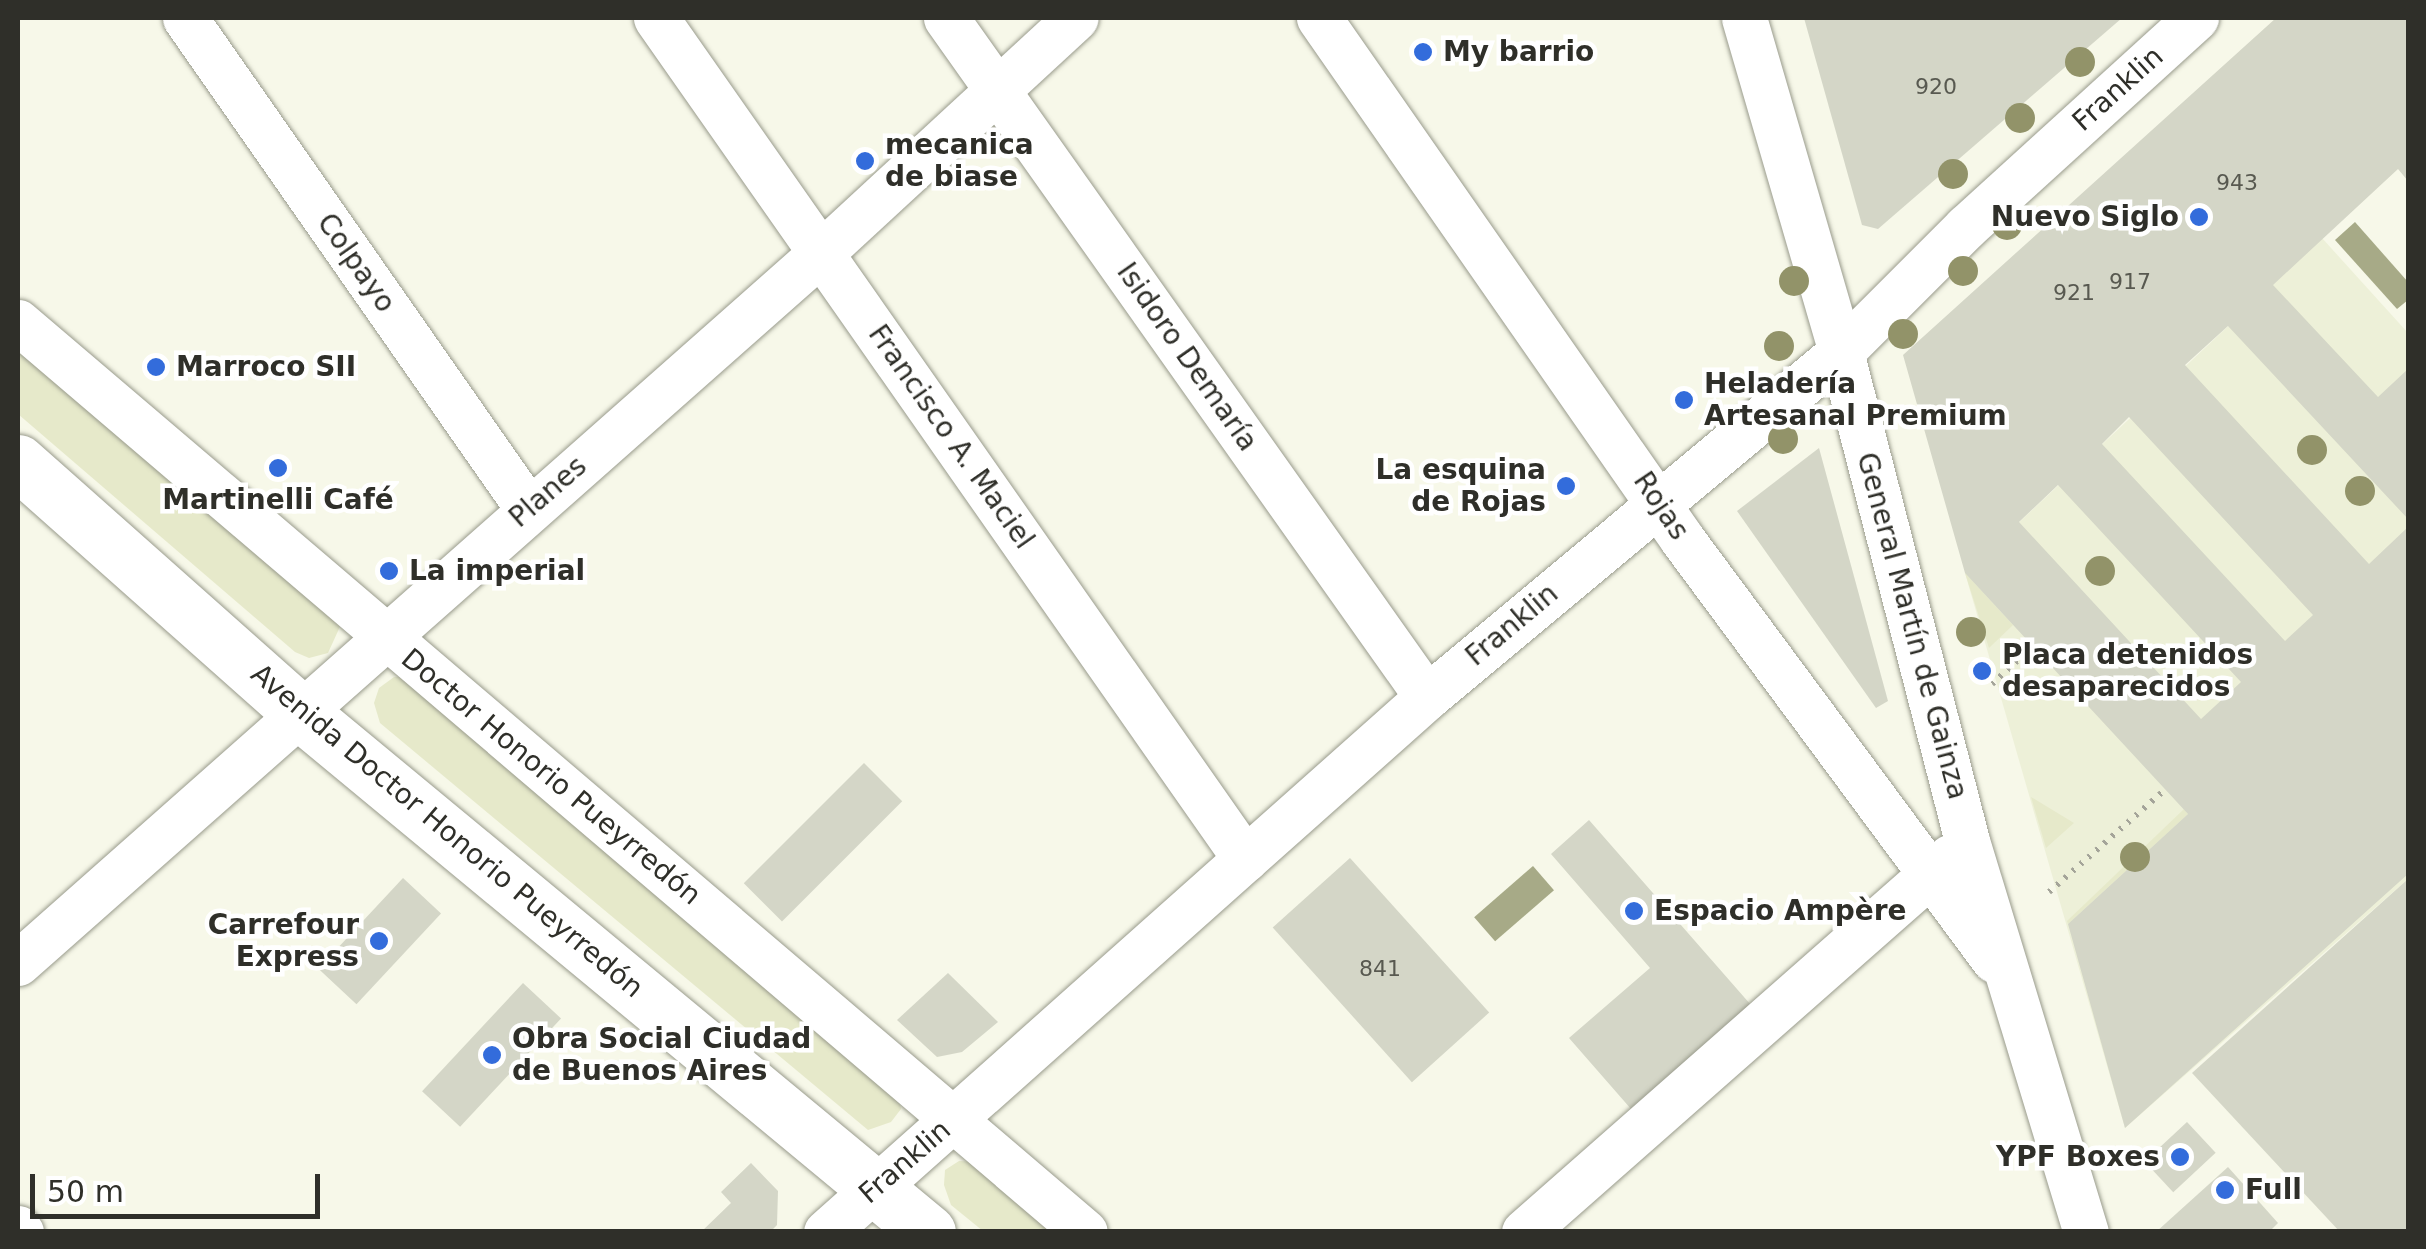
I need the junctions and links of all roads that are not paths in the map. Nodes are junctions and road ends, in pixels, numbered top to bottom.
1 (184, 18) edge
2 (656, 18) edge
3 (946, 18) edge
4 (1076, 18) edge
5 (1319, 18) edge
6 (1744, 18) edge
7 (2196, 18) edge
8 (998, 90) junction
9 (822, 252) junction
10 (18, 322) edge
11 (1841, 352) junction
12 (18, 462) edge
13 (1658, 502) junction
14 (528, 509) junction
15 (386, 638) junction
16 (1428, 697) junction
17 (302, 712) junction
18 (1968, 841) junction
19 (1245, 859) junction
20 (1928, 876) junction
21 (18, 963) edge
22 (2013, 986) junction
23 (955, 1118) junction
24 (876, 1186) junction
25 (826, 1232) edge
26 (928, 1232) edge
27 (1085, 1232) edge
28 (1524, 1232) edge
29 (2086, 1232) edge

1 - 14 street, Colpayo
2 - 9 street, Francisco A. Maciel
3 - 8 street, Isidoro Demaría
4 - 8 street, Planes
5 - 13 street, Rojas
6 - 11 street, General Martín de Gainza
7 - 11 street, Franklin
8 - 9 street, Planes
8 - 16 street, Isidoro Demaría
9 - 14 street, Planes
9 - 19 street, Francisco A. Maciel
10 - 15 street, Doctor Honorio Pueyrredón
11 - 13 street, Franklin
11 - 18 street, General Martín de Gainza
12 - 17 main road, Avenida Doctor Honorio Pueyrredón
13 - 16 street, Franklin
13 - 20 street, Rojas
14 - 15 street, Planes
15 - 17 street, Planes
15 - 23 street, Doctor Honorio Pueyrredón
16 - 19 street, Franklin
17 - 21 street, Planes
17 - 24 main road, Avenida Doctor Honorio Pueyrredón
18 - 20 street
18 - 22 street, General Martín de Gainza
19 - 23 street, Franklin
20 - 22 street, Rojas
20 - 28 street
22 - 29 street, General Martín de Gainza
23 - 24 street, Franklin
23 - 27 street, Doctor Honorio Pueyrredón
24 - 25 street, Franklin
24 - 26 main road, Avenida Doctor Honorio Pueyrredón

